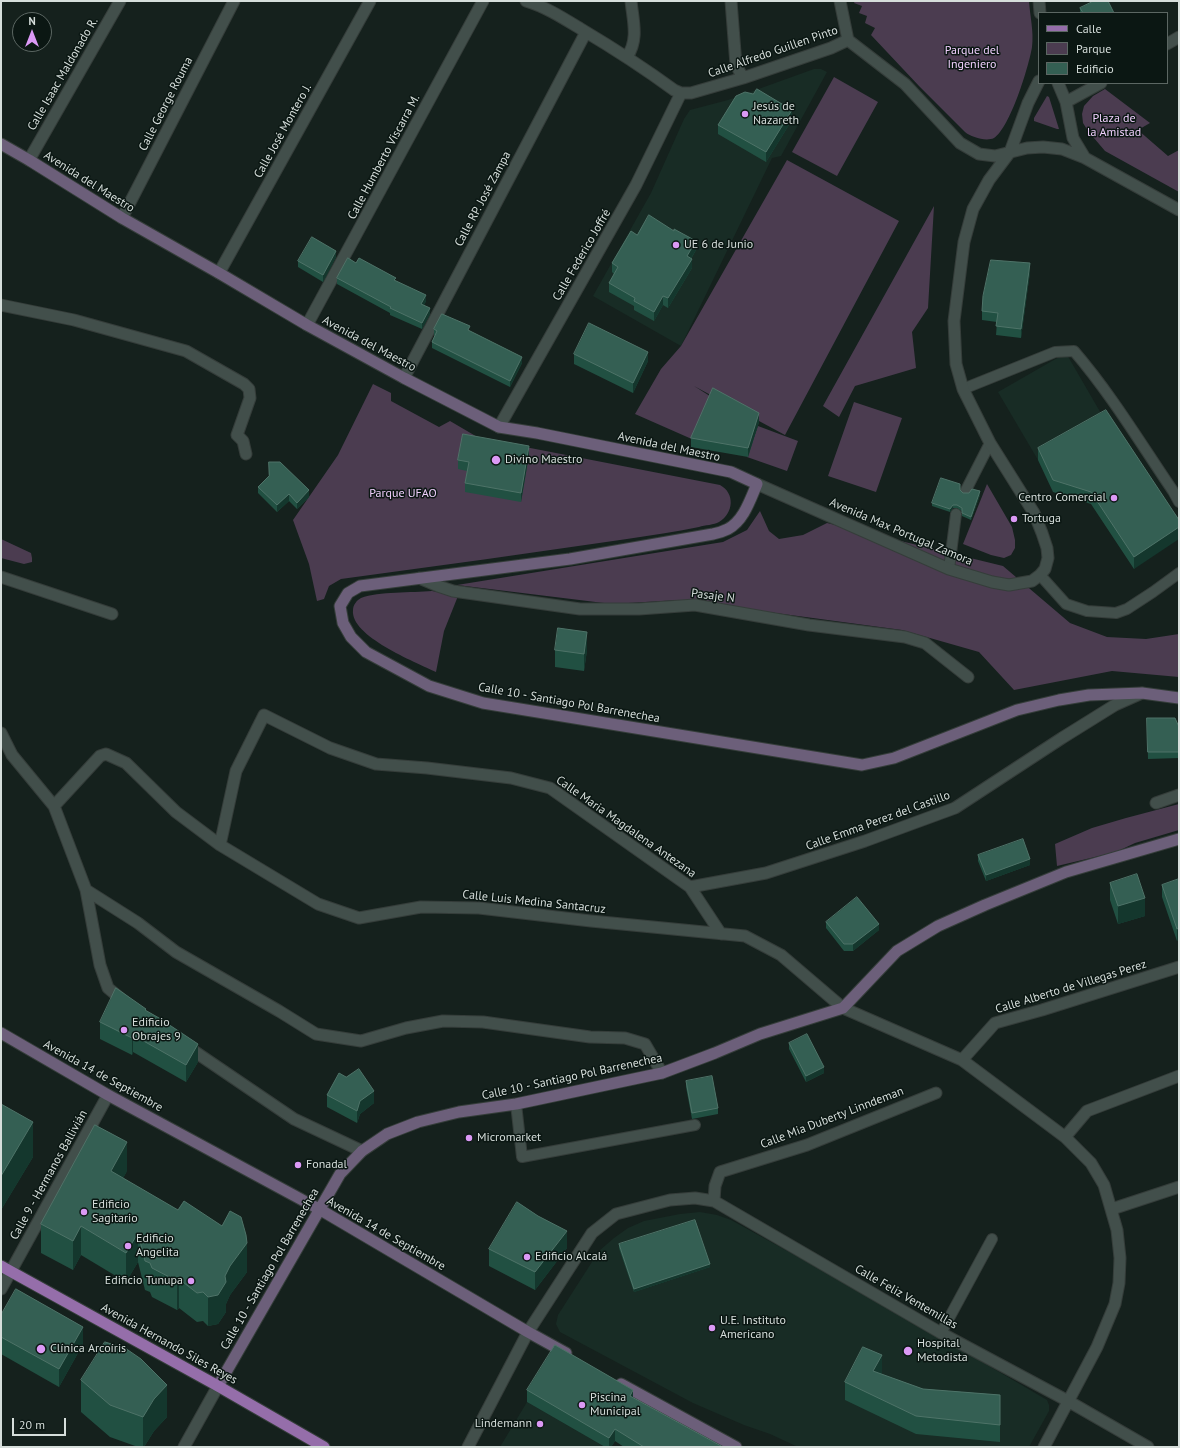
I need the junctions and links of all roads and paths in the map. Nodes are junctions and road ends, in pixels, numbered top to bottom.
1 (120, 1) edge
2 (234, 1) edge
3 (370, 1) edge
4 (483, 1) edge
5 (526, 1) edge
6 (631, 1) edge
7 (731, 1) edge
8 (840, 1) edge
9 (1039, 1) edge
10 (1040, 12) edge
11 (586, 32) junction
12 (1179, 37) edge
13 (848, 40) junction
14 (1168, 43) edge
15 (627, 57) junction
16 (743, 78) junction
17 (1038, 83) edge
18 (1058, 84) edge
19 (1099, 84) edge
20 (681, 93) junction
21 (1066, 102) junction
22 (1, 144) edge
23 (1010, 152) junction
24 (1085, 158) junction
25 (29, 160) junction
26 (1179, 210) edge
27 (122, 218) junction
28 (220, 273) junction
29 (1, 305) edge
30 (308, 325) junction
31 (404, 378) junction
32 (963, 389) junction
33 (499, 427) junction
34 (990, 443) junction
35 (246, 454) dead end
36 (757, 484) junction
37 (966, 490) dead end
38 (1179, 502) edge
39 (956, 514) dead end
40 (949, 569) junction
41 (1179, 573) edge
42 (1040, 575) junction
43 (1, 577) edge
44 (419, 578) junction
45 (112, 614) dead end
46 (968, 677) dead end
47 (1142, 693) junction
48 (1179, 698) edge
49 (1, 733) edge
50 (1179, 795) edge
51 (1156, 803) dead end
52 (54, 806) junction
53 (1179, 839) edge
54 (220, 845) junction
55 (690, 887) junction
56 (86, 890) junction
57 (721, 934) junction
58 (1179, 967) edge
59 (843, 1008) junction
60 (134, 1010) edge
61 (1, 1033) edge
62 (179, 1041) edge
63 (962, 1060) junction
64 (662, 1074) junction
65 (1179, 1076) edge
66 (936, 1093) dead end
67 (108, 1095) junction
68 (516, 1104) junction
69 (696, 1125) dead end
70 (1065, 1137) junction
71 (362, 1151) junction
72 (1179, 1187) edge
73 (714, 1201) junction
74 (319, 1209) junction
75 (1112, 1209) junction
76 (992, 1239) dead end
77 (6, 1269) edge
78 (1, 1289) edge
79 (528, 1332) junction
80 (941, 1333) junction
81 (576, 1359) edge
82 (612, 1378) edge
83 (218, 1386) junction
84 (1068, 1401) junction
85 (184, 1447) edge
86 (324, 1447) edge
87 (468, 1447) edge
88 (736, 1447) edge
89 (1044, 1447) edge
90 (1148, 1447) edge

1 - 25 street, Calle Isaac Maldonado R.
2 - 27 street, Calle George Rouma
3 - 28 street, Calle José Montero J.
4 - 30 street, Calle Humberto Viscarra M.
5 - 11 street
6 - 15 street
7 - 16 street
8 - 13 street
9 - 10 street
11 - 15 street
11 - 31 street, Calle RP. José Zampa
12 - 14 street
13 - 16 street, Calle Alfredo Guillen Pinto
13 - 23 street, Calle Alfredo Guillen Pinto
15 - 20 street
16 - 20 street, Calle Alfredo Guillen Pinto
17 - 23 street
18 - 21 street
19 - 21 street
20 - 33 street, Calle Federico Joffré
21 - 24 street
22 - 25 main road, Avenida del Maestro
23 - 24 street
23 - 32 street
24 - 26 street
25 - 27 main road, Avenida del Maestro
27 - 28 main road, Avenida del Maestro
28 - 30 main road, Avenida del Maestro
29 - 35 street
30 - 31 main road, Avenida del Maestro
31 - 33 main road, Avenida del Maestro
32 - 34 street
32 - 38 lane
33 - 36 main road, Avenida del Maestro
34 - 37 lane
34 - 42 street
36 - 40 street, Avenida Max Portugal Zamora
36 - 44 main road, Calle 10 - Santiago Pol Barrenechea
39 - 40 lane
40 - 42 street, Avenida Max Portugal Zamora
41 - 42 lane
43 - 45 street
44 - 46 street, Pasaje N
44 - 47 main road, Calle 10 - Santiago Pol Barrenechea
47 - 48 main road, Calle 10 - Santiago Pol Barrenechea
47 - 55 street, Calle Emma Perez del Castillo
49 - 52 street
50 - 51 street
52 - 54 street, Calle Luis Medina Santacruz
52 - 56 street
53 - 59 main road, Calle 10 - Santiago Pol Barrenechea
54 - 55 street, Calle Maria Magdalena Antezana
54 - 57 street, Calle Luis Medina Santacruz
55 - 57 street, Calle Maria Magdalena Antezana
56 - 60 street
56 - 64 street
57 - 59 street, Calle Luis Medina Santacruz
58 - 63 street, Calle Alberto de Villegas Perez
59 - 63 street, Calle Luis Medina Santacruz
59 - 64 main road, Calle 10 - Santiago Pol Barrenechea
61 - 67 main road, Avenida 14 de Septiembre
62 - 71 street
63 - 70 street, Calle Luis Medina Santacruz
64 - 68 main road, Calle 10 - Santiago Pol Barrenechea
65 - 70 street
66 - 73 street, Calle Mia Duberty Linndeman
67 - 74 main road, Avenida 14 de Septiembre
67 - 77 street, Calle 9 - Hermanos Ballivián
68 - 69 lane
68 - 71 main road, Calle 10 - Santiago Pol Barrenechea
70 - 75 street, Calle Luis Medina Santacruz
71 - 74 main road, Calle 10 - Santiago Pol Barrenechea
72 - 75 street
73 - 79 street
73 - 80 street, Calle Feliz Ventemillas
74 - 79 main road, Avenida 14 de Septiembre
74 - 83 main road, Calle 10 - Santiago Pol Barrenechea
75 - 84 street, Calle Luis Medina Santacruz
76 - 80 lane
77 - 78 street, Calle 9 - Hermanos Ballivián
77 - 83 main road, Avenida Hernando Siles Reyes
79 - 81 main road, Avenida 14 de Septiembre
79 - 87 street
80 - 84 street, Calle Feliz Ventemillas
82 - 88 main road
83 - 85 street, Calle 10 - Santiago Pol Barrenechea
83 - 86 main road, Avenida Hernando Siles Reyes
84 - 89 street, Calle Luis Medina Santacruz
84 - 90 street, Calle Feliz Ventemillas

